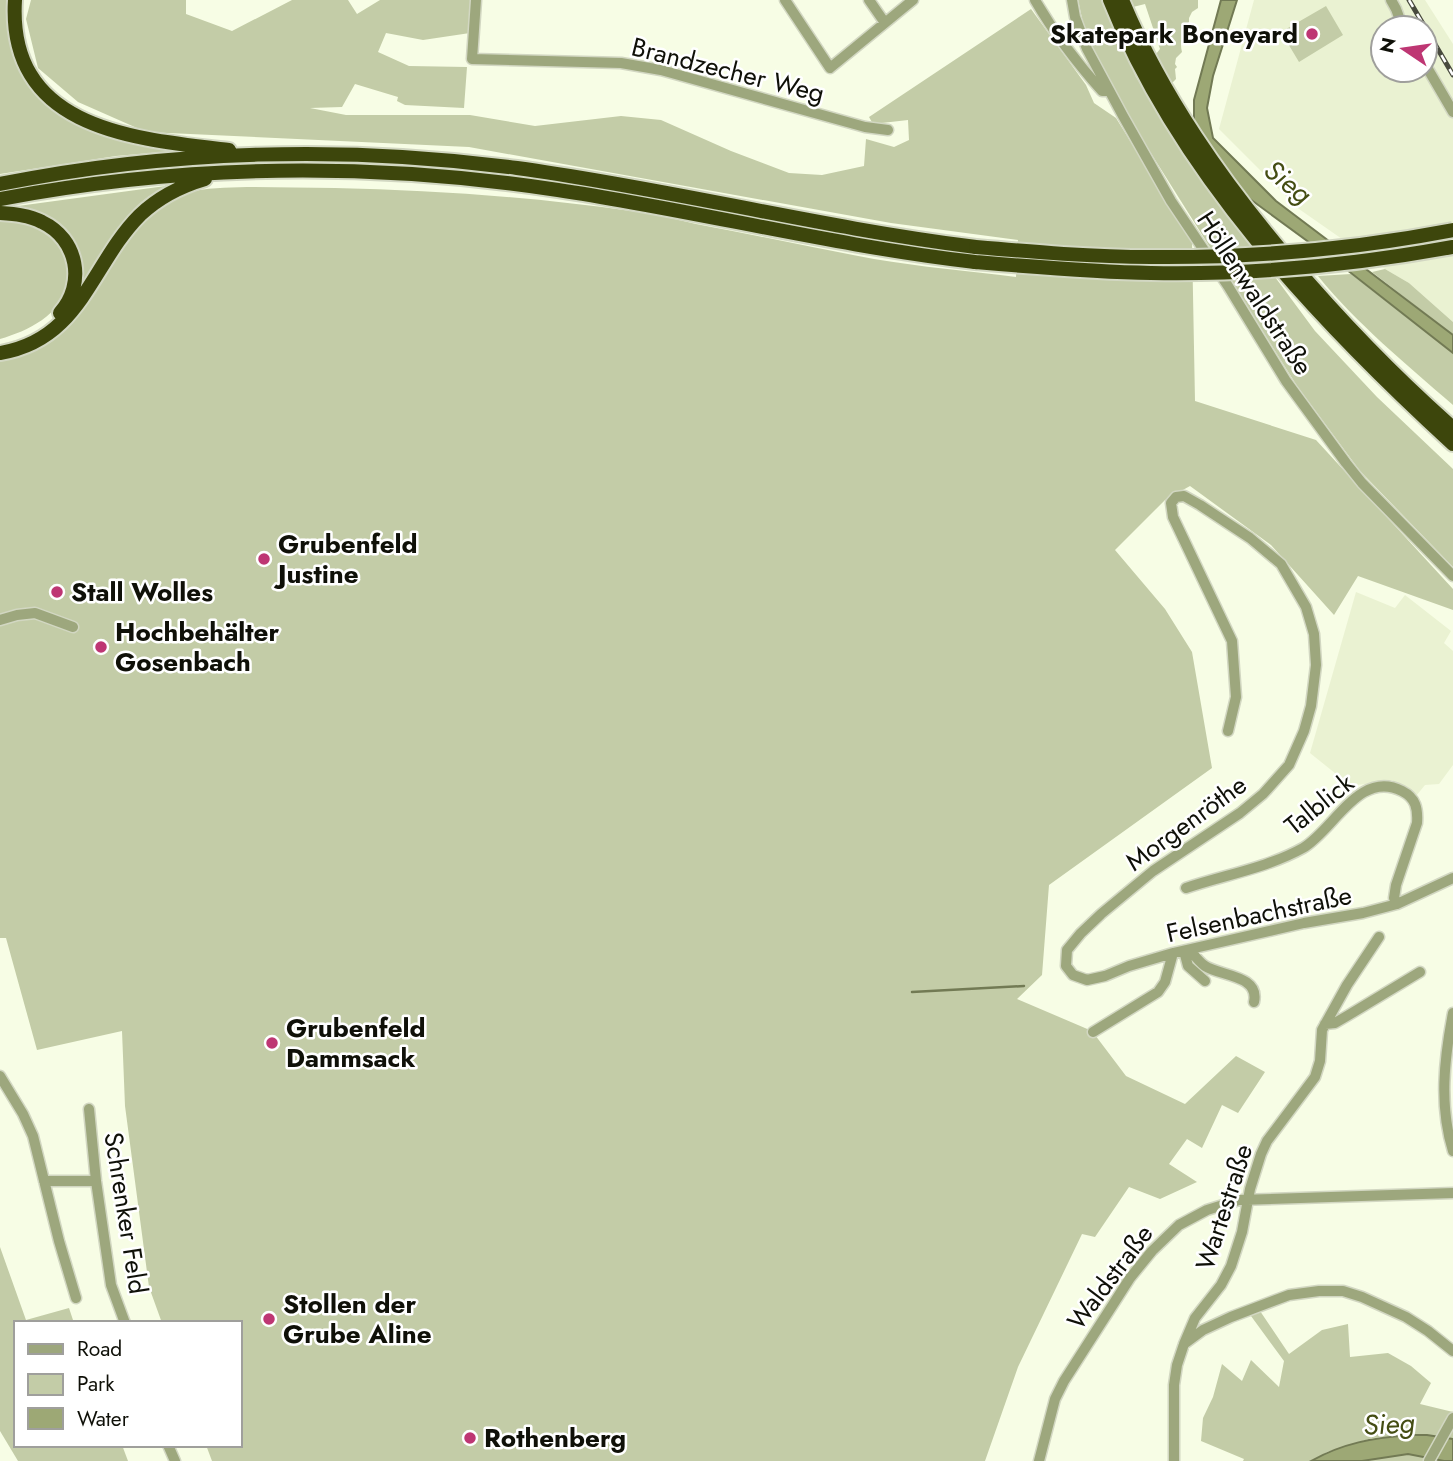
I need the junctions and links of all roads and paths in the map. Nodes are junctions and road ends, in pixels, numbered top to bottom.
1 (15, 0) edge
2 (476, 0) edge
3 (785, 0) edge
4 (869, 0) edge
5 (913, 0) edge
6 (1035, 0) edge
7 (1072, 0) edge
8 (1110, 0) edge
9 (1122, 0) edge
10 (885, 23) junction
11 (1437, 84) edge
12 (1159, 89) junction
13 (1109, 91) junction
14 (1453, 112) edge
15 (888, 130) dead end
16 (275, 155) junction
17 (237, 172) junction
18 (0, 184) edge
19 (0, 199) edge
20 (0, 213) edge
21 (1453, 230) edge
22 (1453, 247) edge
23 (1273, 249) junction
24 (976, 255) junction
25 (0, 345) edge
26 (0, 353) edge
27 (1453, 428) edge
28 (1453, 444) edge
29 (1453, 576) edge
30 (0, 620) edge
31 (73, 627) dead end
32 (1228, 731) dead end
33 (1453, 878) edge
34 (1186, 888) dead end
35 (1397, 904) junction
36 (1379, 937) dead end
37 (1182, 951) junction
38 (1420, 972) dead end
39 (1073, 975) joint
40 (1205, 981) dead end
41 (1254, 1002) dead end
42 (1453, 1013) edge
43 (1325, 1024) junction
44 (1093, 1032) dead end
45 (1449, 1072) edge
46 (0, 1076) edge
47 (89, 1110) dead end
48 (1453, 1151) edge
49 (44, 1181) junction
50 (96, 1181) junction
51 (1453, 1193) edge
52 (1248, 1200) junction
53 (76, 1298) dead end
54 (124, 1321) edge
55 (1184, 1344) junction
56 (1453, 1351) edge
57 (1452, 1419) edge
58 (1039, 1461) edge
59 (1174, 1461) edge
60 (1429, 1461) edge

1 - 16 highway
2 - 15 street, Brandzecher Weg
3 - 10 street
4 - 10 street
5 - 10 street
6 - 13 street
7 - 13 street, Höllenwaldstraße
8 - 12 highway
9 - 12 highway
11 - 14 street
12 - 23 highway
13 - 29 street, Höllenwaldstraße
16 - 18 highway
16 - 24 highway
17 - 19 highway
17 - 24 highway
17 - 26 highway
20 - 25 highway
21 - 24 highway, bridge
22 - 24 highway, bridge
23 - 27 highway
23 - 28 highway
30 - 31 street
32 - 39 street, Morgenröthe
33 - 35 street, Felsenbachstraße
34 - 35 street, Talblick
35 - 37 street, Felsenbachstraße
36 - 43 street, Wartestraße
37 - 39 street, Felsenbachstraße
37 - 40 street
37 - 41 street
37 - 44 street
38 - 43 street
42 - 45 street
43 - 52 street, Wartestraße
45 - 48 street
46 - 49 street
47 - 50 street, Schrenker Feld
49 - 50 street
49 - 53 street
50 - 54 street, Schrenker Feld
51 - 52 street, Waldstraße
52 - 55 street, Wartestraße
52 - 58 street, Waldstraße
55 - 56 street
55 - 59 street, Wartestraße
57 - 60 street

